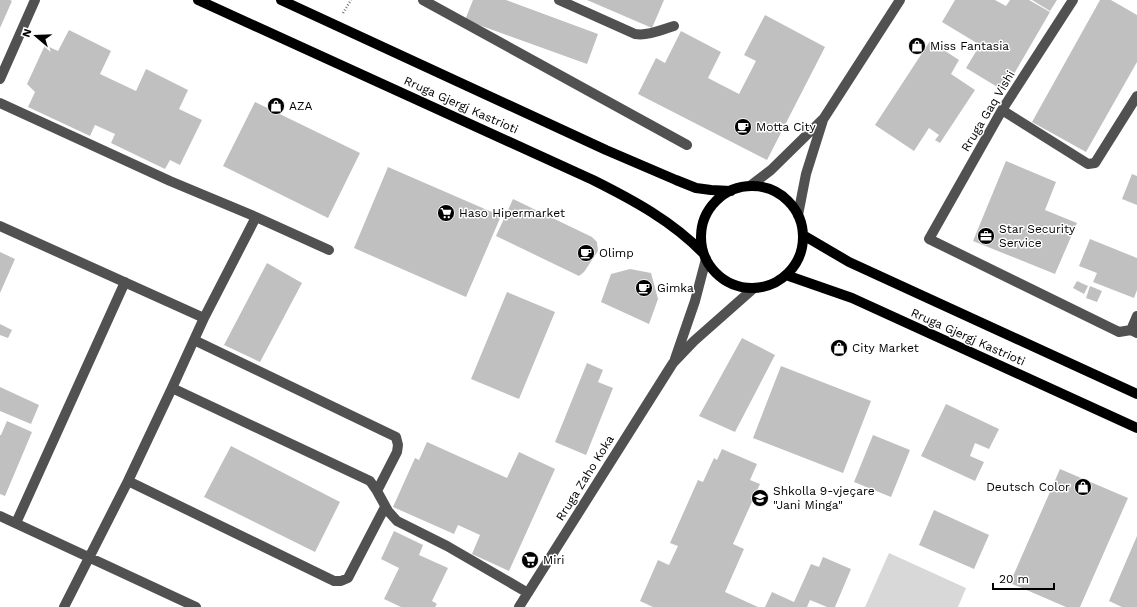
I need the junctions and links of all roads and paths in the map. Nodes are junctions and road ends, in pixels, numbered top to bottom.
1 (36, 0) edge
2 (198, 0) edge
3 (281, 0) edge
4 (423, 0) edge
5 (559, 0) edge
6 (900, 0) edge
7 (1073, 0) edge
8 (674, 26) dead end
9 (0, 79) edge
10 (1137, 96) edge
11 (0, 103) edge
12 (1002, 110) junction
13 (824, 118) junction
14 (687, 145) dead end
15 (750, 186) junction
16 (731, 191) junction
17 (798, 215) junction
18 (256, 217) junction
19 (0, 226) edge
20 (803, 235) junction
21 (329, 250) dead end
22 (704, 256) junction
23 (786, 275) junction
24 (125, 282) junction
25 (754, 288) junction
26 (1137, 316) edge
27 (204, 318) junction
28 (1134, 332) edge
29 (194, 340) junction
30 (673, 362) junction
31 (172, 388) junction
32 (1137, 394) edge
33 (1137, 428) edge
34 (128, 480) junction
35 (377, 491) junction
36 (385, 506) junction
37 (0, 516) edge
38 (16, 523) junction
39 (89, 556) junction
40 (528, 593) junction
41 (64, 607) edge
42 (196, 607) edge
43 (519, 607) edge

1 - 9 street
2 - 22 main road, Rruga Gjergj Kastrioti
3 - 16 main road, Rruga Gjergj Kastrioti
4 - 14 street
5 - 8 street
6 - 13 street
7 - 12 street, Rruga Gaq Vishi
10 - 12 street
11 - 18 street
12 - 28 street, Rruga Gaq Vishi
13 - 15 street
13 - 17 street
15 - 16 main road
15 - 17 main road
16 - 22 main road
17 - 20 main road
18 - 21 street
18 - 27 street
19 - 24 street
20 - 23 main road
20 - 32 main road, Rruga Gjergj Kastrioti
22 - 25 main road
22 - 30 street
23 - 25 main road
23 - 33 main road, Rruga Gjergj Kastrioti
24 - 27 street
24 - 38 street
25 - 30 street
26 - 28 street
27 - 29 street
29 - 31 street
29 - 35 street
30 - 40 street, Rruga Zaho Koka
31 - 34 street
31 - 35 street
34 - 36 street
34 - 39 street
35 - 36 street
36 - 40 street
37 - 38 street
38 - 39 street
39 - 41 street
39 - 42 street
40 - 43 street, Rruga Zaho Koka

